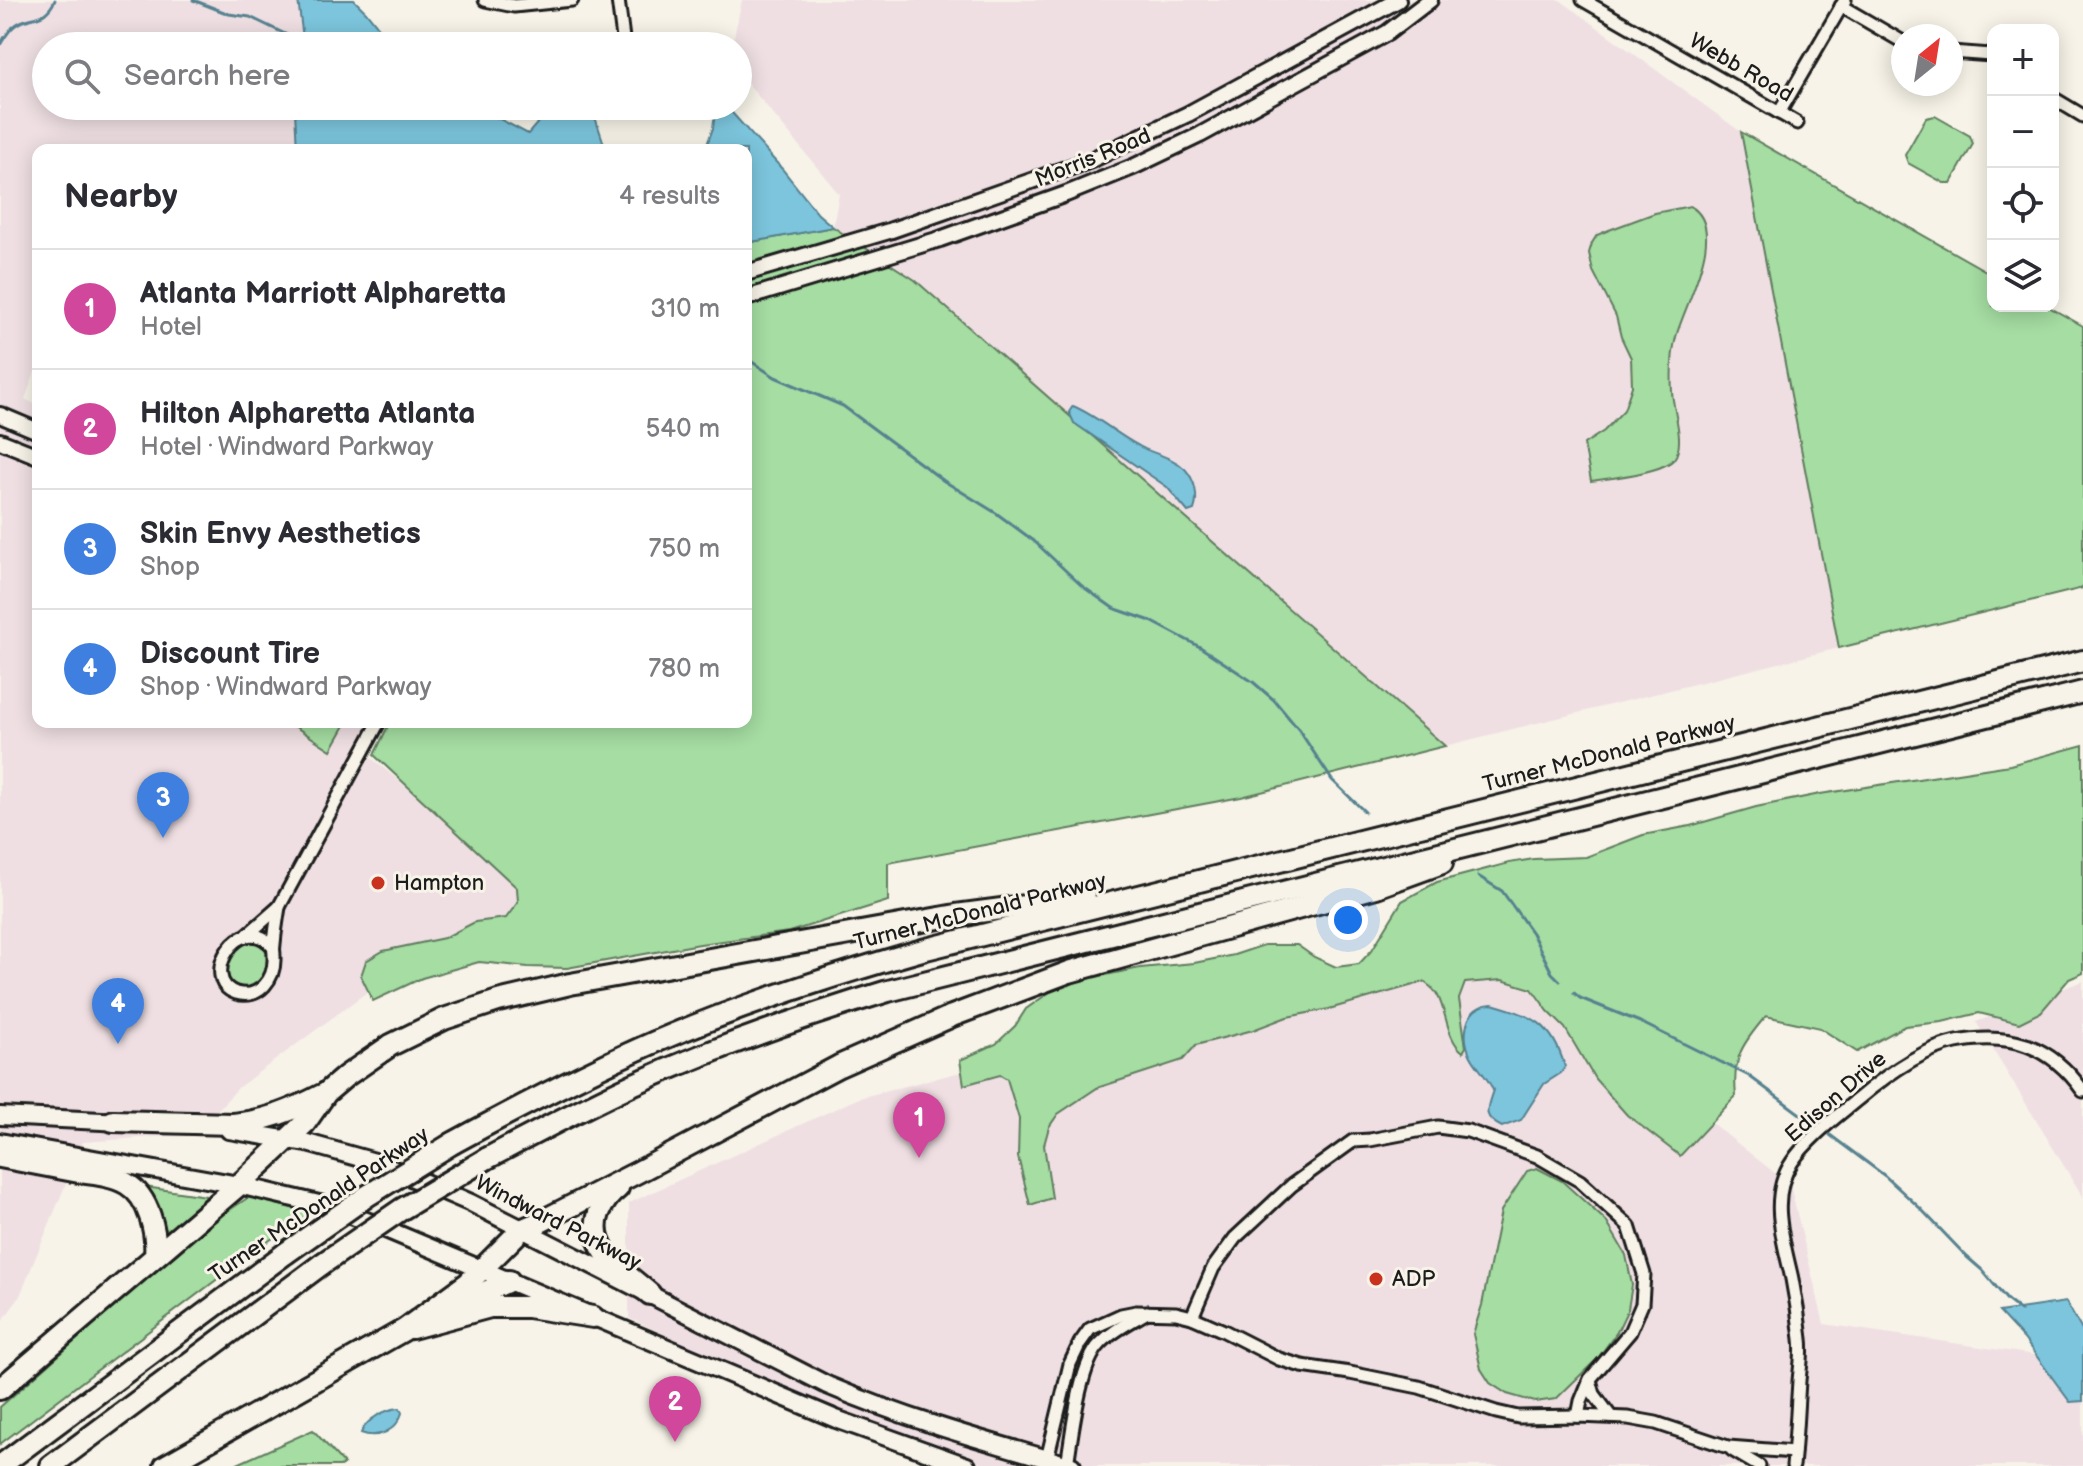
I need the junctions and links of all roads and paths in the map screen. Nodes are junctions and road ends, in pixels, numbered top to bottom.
1 (485, 0) edge
2 (572, 0) edge
3 (618, 0) edge
4 (1398, 0) edge
5 (1430, 0) edge
6 (1583, 0) edge
7 (1843, 3) edge
8 (622, 32) edge
9 (1891, 34) edge
10 (1963, 53) edge
11 (1987, 55) edge
12 (2059, 102) edge
13 (1779, 113) junction
14 (2083, 116) edge
15 (1797, 123) dead end
16 (752, 271) edge
17 (752, 296) edge
18 (0, 415) edge
19 (32, 428) edge
20 (0, 441) edge
21 (32, 454) edge
22 (2083, 661) edge
23 (2083, 692) edge
24 (376, 728) edge
25 (1520, 834) junction
26 (1188, 884) junction
27 (279, 907) junction
28 (246, 936) junction
29 (273, 947) junction
30 (2083, 1091) edge
31 (326, 1093) junction
32 (0, 1116) edge
33 (113, 1121) junction
34 (289, 1139) junction
35 (0, 1142) edge
36 (0, 1157) edge
37 (638, 1172) junction
38 (239, 1185) junction
39 (521, 1230) junction
40 (155, 1256) junction
41 (482, 1271) junction
42 (509, 1281) junction
43 (650, 1294) junction
44 (435, 1307) junction
45 (1147, 1312) junction
46 (593, 1317) junction
47 (1192, 1317) junction
48 (404, 1330) junction
49 (1590, 1379) junction
50 (0, 1389) edge
51 (1578, 1416) junction
52 (1611, 1417) junction
53 (1728, 1447) junction
54 (1794, 1452) junction
55 (1046, 1463) edge
56 (0, 1466) edge
57 (51, 1466) edge
58 (165, 1466) edge
59 (967, 1466) edge
60 (1068, 1466) edge
61 (1759, 1466) edge
62 (1791, 1466) edge

1 - 2 street
3 - 8 street
4 - 16 street, Morris Road
5 - 17 street, Morris Road
6 - 13 street, Webb Road
7 - 9 street
7 - 13 street
10 - 11 street
12 - 14 street
13 - 15 street, Webb Road
18 - 19 street
20 - 21 street
22 - 26 highway, Turner McDonald Parkway
23 - 25 highway
24 - 27 street
25 - 37 highway
25 - 57 highway, bridge
26 - 31 highway
26 - 56 highway, Turner McDonald Parkway, bridge
27 - 28 street
27 - 29 street
28 - 29 street
28 - 29 street
30 - 54 street, Edison Drive
31 - 33 highway
31 - 34 highway
32 - 33 main road, Windward Parkway
33 - 34 main road, Windward Parkway
34 - 38 highway
34 - 39 main road, Windward Parkway
35 - 38 main road
36 - 40 highway
37 - 39 highway
37 - 43 highway
38 - 40 highway
38 - 41 main road
39 - 41 highway
39 - 43 main road, Windward Parkway
40 - 50 highway
41 - 42 main road
41 - 44 highway
42 - 44 highway
42 - 46 main road
43 - 55 main road, Windward Parkway
44 - 48 highway
45 - 47 street
45 - 55 street
45 - 60 street
46 - 48 highway
46 - 59 main road
47 - 49 street
47 - 51 street
48 - 58 highway
49 - 51 street
49 - 52 street
51 - 52 street
52 - 53 street
53 - 54 street
53 - 61 street
54 - 62 street, Edison Drive
55 - 60 main road, Windward Parkway

